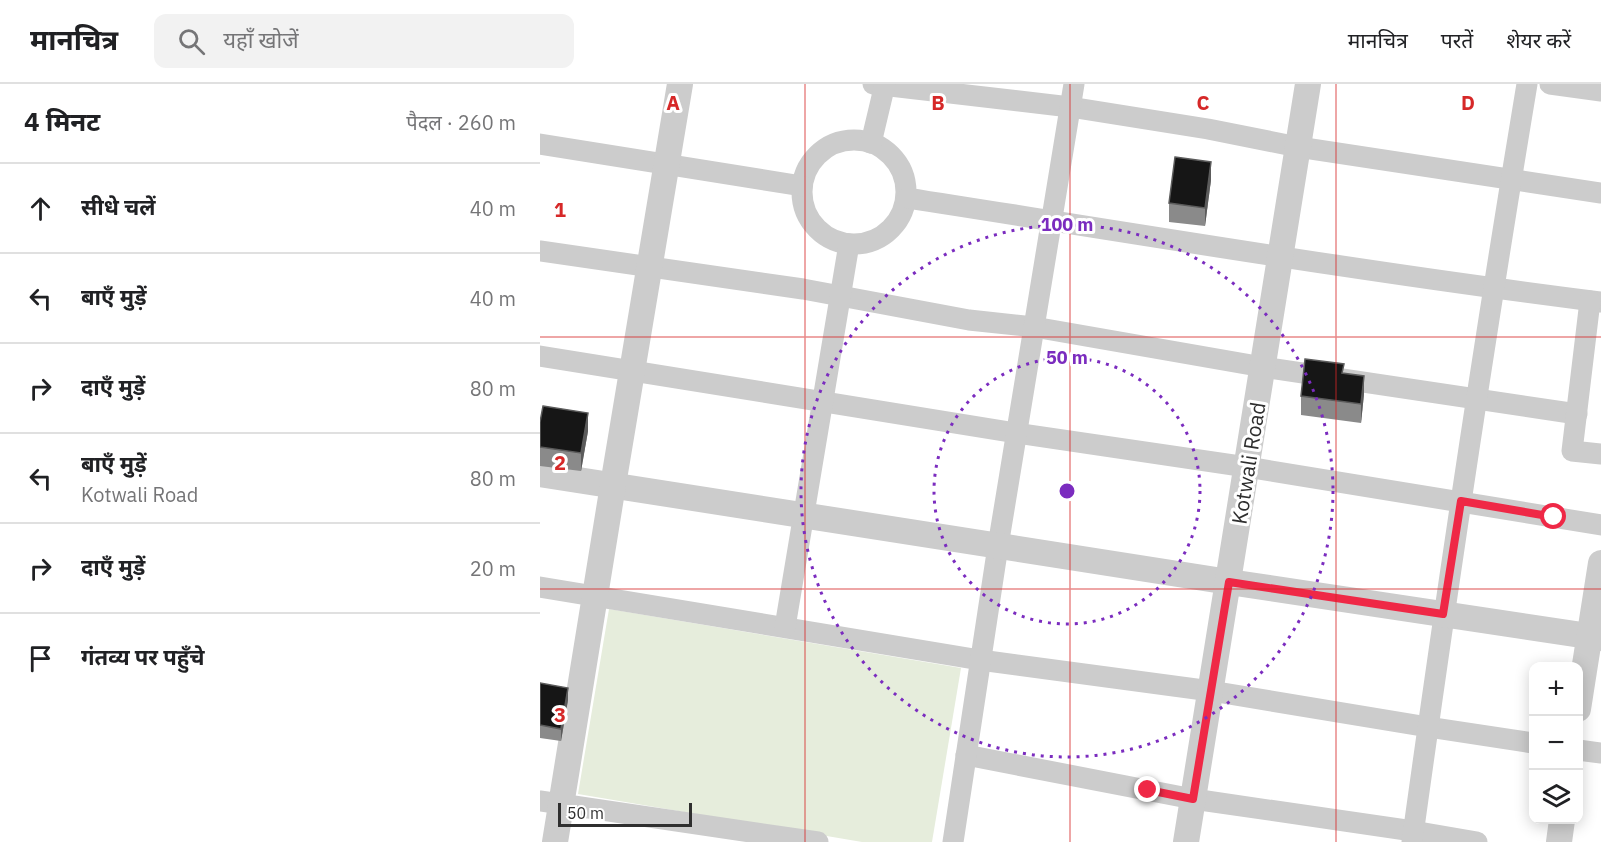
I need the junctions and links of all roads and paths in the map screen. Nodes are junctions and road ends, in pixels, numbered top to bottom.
1 (680, 84) edge
2 (1074, 84) edge
3 (1308, 84) edge
4 (1527, 84) edge
5 (1550, 84) edge
6 (881, 85) edge
7 (1601, 91) edge
8 (1070, 107) junction
9 (871, 142) junction
10 (540, 144) edge
11 (1298, 147) junction
12 (666, 165) junction
13 (1512, 179) junction
14 (802, 186) junction
15 (1601, 194) edge
16 (907, 198) junction
17 (1051, 221) junction
18 (849, 244) junction
19 (540, 251) edge
20 (1281, 257) junction
21 (649, 267) junction
22 (1494, 288) junction
23 (840, 296) junction
24 (1595, 301) edge
25 (1034, 327) junction
26 (540, 356) edge
27 (1263, 367) junction
28 (632, 372) junction
29 (1476, 399) junction
30 (822, 402) junction
31 (1554, 411) junction
32 (1576, 414) junction
33 (1016, 433) junction
34 (1574, 436) junction
35 (1601, 454) edge
36 (1247, 467) junction
37 (540, 474) edge
38 (612, 485) junction
39 (1461, 501) junction
40 (803, 515) junction
41 (1601, 525) edge
42 (998, 546) junction
43 (1601, 563) edge
44 (1229, 582) junction
45 (540, 587) edge
46 (595, 596) junction
47 (1443, 614) junction
48 (785, 627) junction
49 (1595, 636) edge
50 (980, 660) junction
51 (1583, 688) edge
52 (1211, 691) junction
53 (1428, 727) junction
54 (1529, 742) edge
55 (1583, 751) edge
56 (1601, 753) edge
57 (966, 755) junction
58 (1193, 799) junction
59 (551, 802) edge
60 (1561, 824) edge
61 (1413, 836) edge
62 (757, 838) edge
63 (555, 842) edge
64 (818, 842) edge
65 (953, 842) edge
66 (1186, 842) edge
67 (1477, 842) edge
68 (1559, 842) edge

1 - 12 street
2 - 8 street
3 - 11 street, Kotwali Road
4 - 13 street
5 - 7 street
6 - 8 street
6 - 9 street
8 - 11 street
8 - 17 street
9 - 14 street
9 - 16 street
10 - 12 street
11 - 13 street
11 - 20 street, Kotwali Road
12 - 14 street
12 - 21 street
13 - 15 street
13 - 22 street
14 - 18 street
16 - 17 street
16 - 18 street
17 - 20 street
17 - 25 street
18 - 23 street
19 - 21 street
20 - 22 street
20 - 27 street, Kotwali Road
21 - 23 street
21 - 28 street
22 - 24 street
22 - 29 street
23 - 25 street
23 - 30 street
24 - 32 street
25 - 27 street
25 - 33 street
26 - 28 street
27 - 29 street
27 - 36 street, Kotwali Road
28 - 30 street
28 - 38 street
29 - 31 street
29 - 39 street
30 - 33 street
30 - 40 street
31 - 32 street
31 - 34 street
32 - 34 street
33 - 36 street
33 - 42 street
34 - 35 street
36 - 39 street
36 - 44 street, Kotwali Road
37 - 38 street
38 - 40 street
38 - 46 street
39 - 41 street
39 - 47 street
40 - 42 street
40 - 48 street
42 - 44 street
42 - 50 street
43 - 49 street
44 - 47 street
44 - 52 street, Kotwali Road
45 - 46 street
46 - 48 street
46 - 59 street
47 - 49 street
47 - 53 street
48 - 50 street
49 - 51 street
50 - 52 street
50 - 57 street
52 - 53 street
52 - 58 street, Kotwali Road
53 - 54 street
53 - 61 street
55 - 56 street
57 - 58 street
57 - 65 street
58 - 61 street
58 - 66 street, Kotwali Road
59 - 62 street
59 - 63 street
60 - 68 street
61 - 67 street
62 - 64 street

